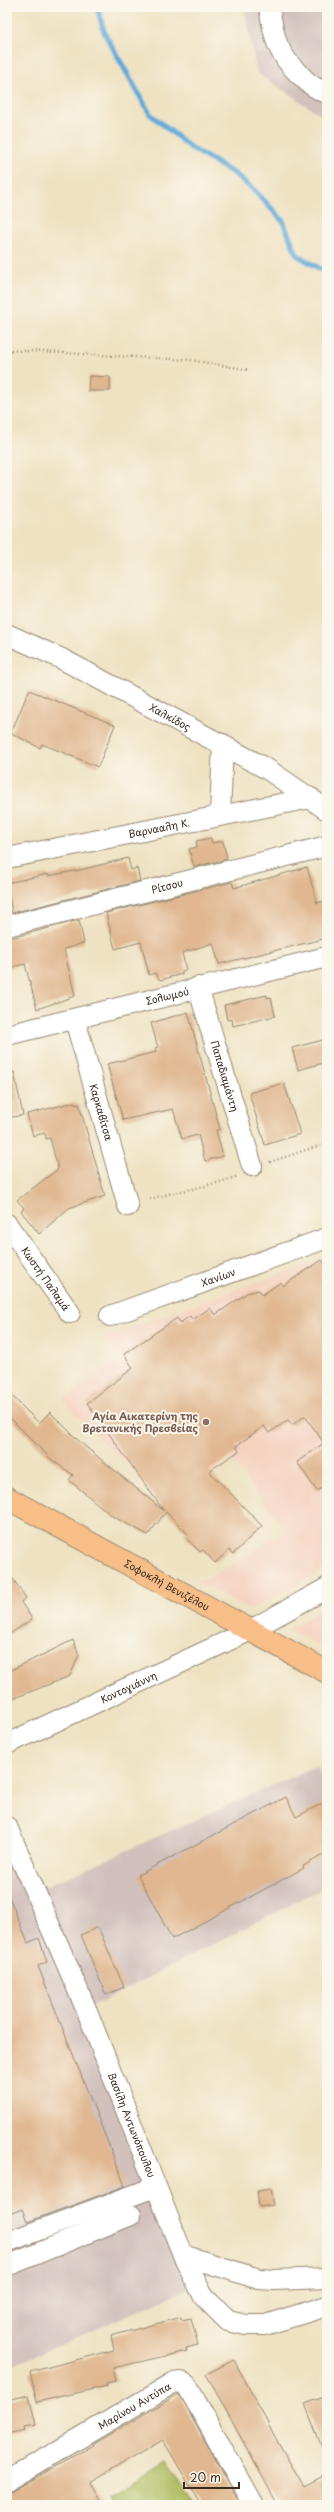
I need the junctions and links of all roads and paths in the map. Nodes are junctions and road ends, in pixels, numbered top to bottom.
1 (270, 7) edge
2 (327, 93) edge
3 (7, 350) edge
4 (250, 370) dead end
5 (7, 634) edge
6 (223, 744) junction
7 (311, 798) junction
8 (327, 810) edge
9 (220, 815) junction
10 (327, 846) edge
11 (7, 858) edge
12 (7, 926) edge
13 (327, 957) edge
14 (198, 987) junction
15 (75, 1020) junction
16 (7, 1035) edge
17 (327, 1143) edge
18 (252, 1166) junction
19 (128, 1206) joint
20 (7, 1224) edge
21 (327, 1238) edge
22 (70, 1313) dead end
23 (110, 1316) dead end
24 (7, 1498) edge
25 (327, 1588) edge
26 (249, 1631) junction
27 (327, 1672) edge
28 (7, 1744) edge
29 (7, 1826) edge
30 (155, 2187) junction
31 (131, 2215) dead end
32 (7, 2242) edge
33 (183, 2255) junction
34 (7, 2266) edge
35 (327, 2278) edge
36 (327, 2306) edge
37 (7, 2481) edge
38 (254, 2505) edge

1 - 2 street
3 - 4 path
5 - 6 street, Χαλκίδος
6 - 7 street, Χαλκίδος
6 - 9 street
7 - 8 street, Χαλκίδος
7 - 9 street, Βαρνααλη Κ.
9 - 11 street, Βαρνααλη Κ.
10 - 12 street, Ρίτσου
13 - 14 street, Σολωμού
14 - 15 street, Σολωμού
14 - 18 street, Παπαδιαμάντη
15 - 16 street, Σολωμού
15 - 19 street, Καρκαβίτσα
17 - 18 path
18 - 19 path
20 - 22 street, Κωστή Παλαμά
21 - 23 street, Χανίων
24 - 26 main road, Σοφοκλή Βενιζέλου
25 - 26 street, Κοντογιάννη
26 - 27 main road, Σοφοκλή Βενιζέλου
26 - 28 street, Κοντογιάννη
29 - 30 street, Βασίλη Αντωνόπουλου
30 - 32 street
30 - 33 street, Βασίλη Αντωνόπουλου
31 - 34 street
33 - 35 street
33 - 36 street, Βασίλη Αντωνόπουλου
37 - 38 street, Μαρίνου Αντύπα

